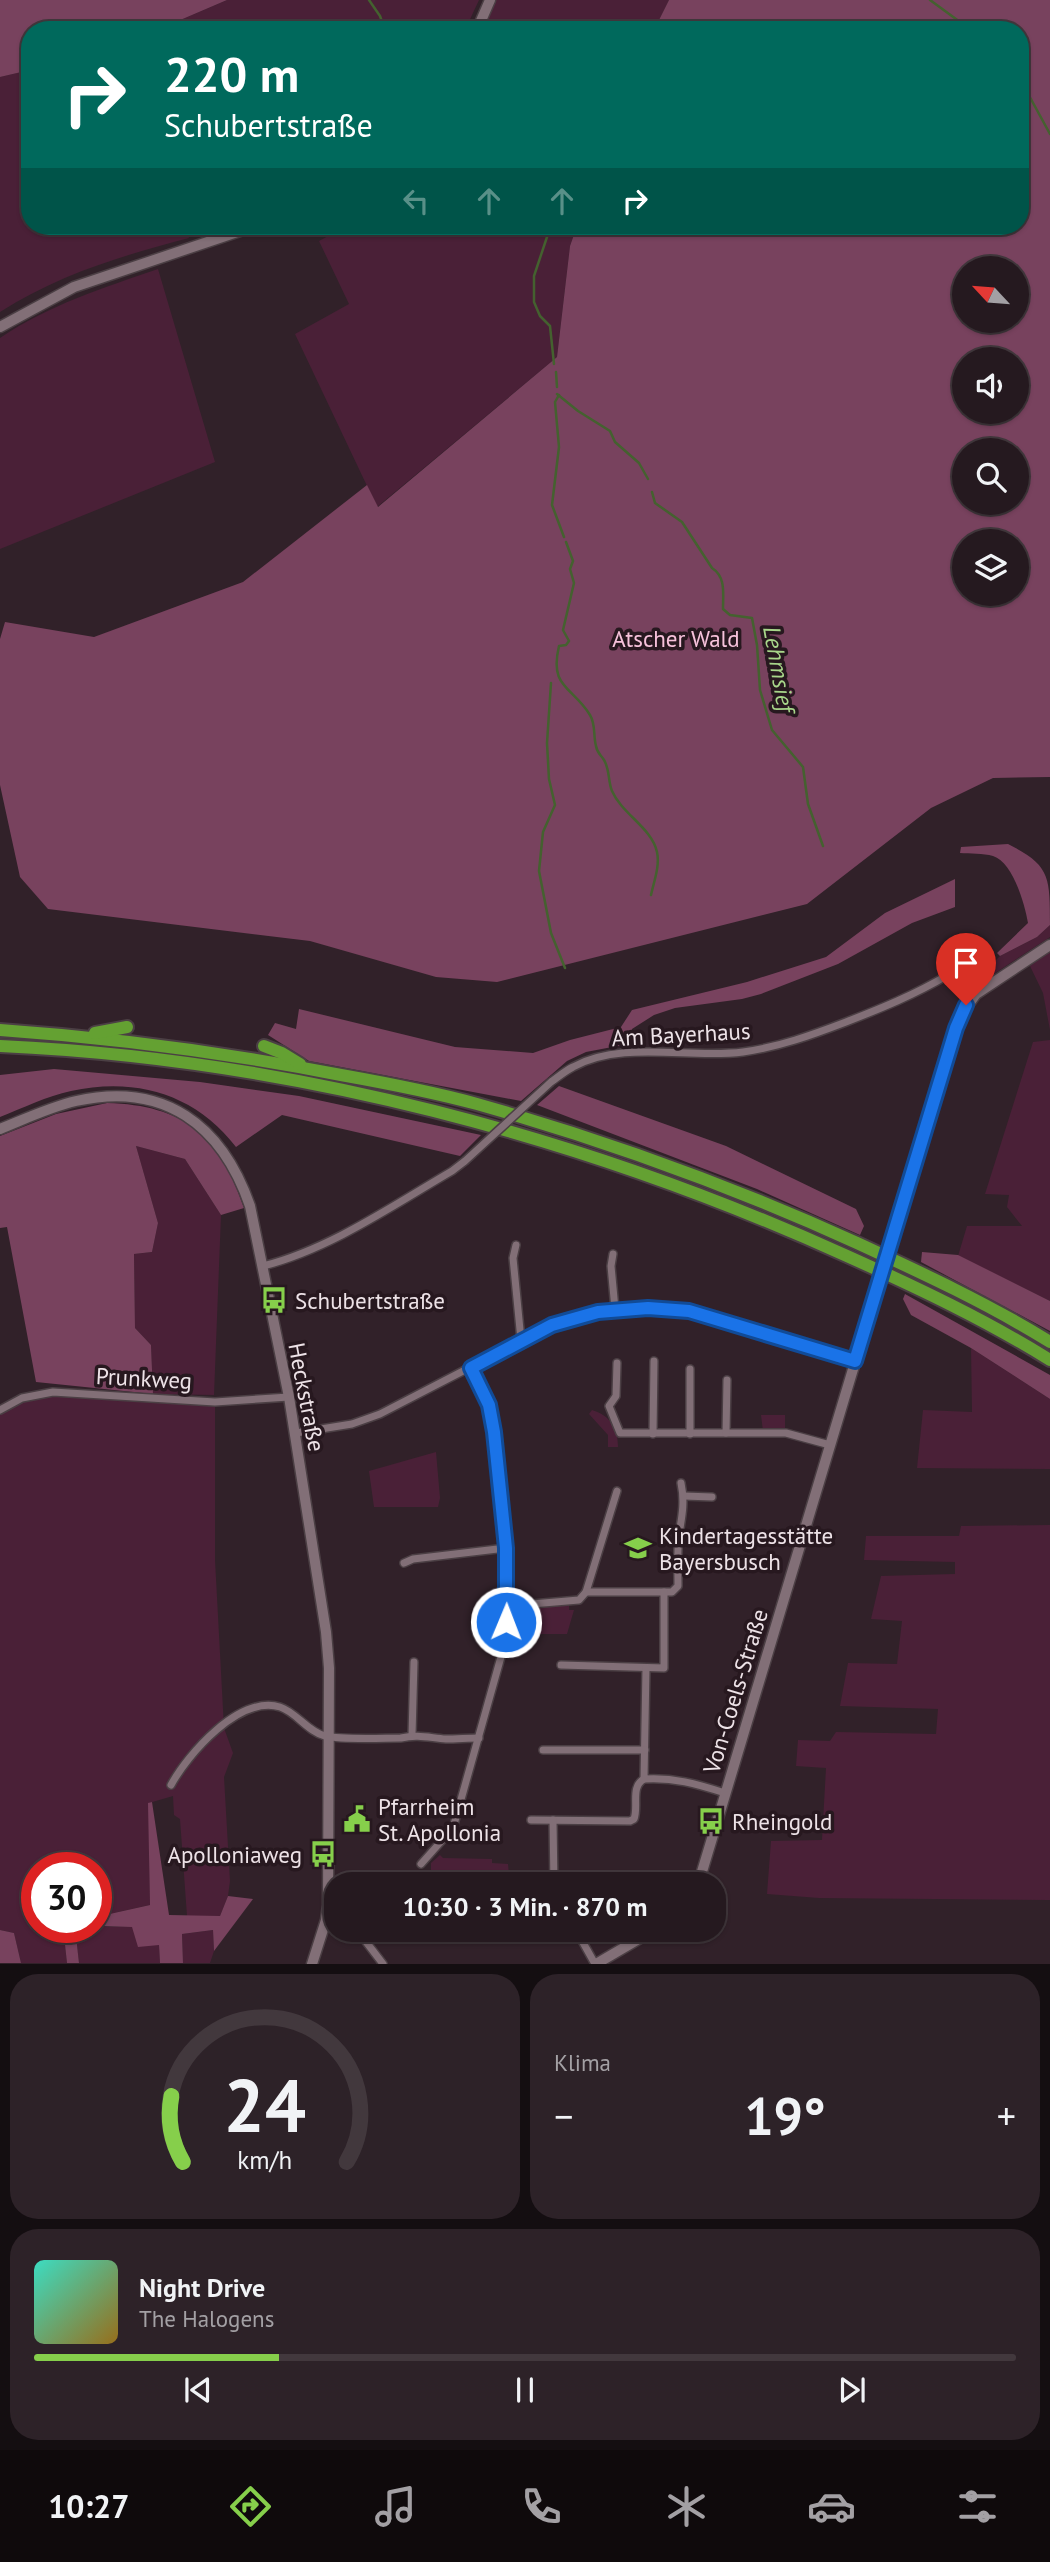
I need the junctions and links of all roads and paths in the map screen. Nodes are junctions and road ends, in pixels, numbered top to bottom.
1 (490, 0) edge
2 (481, 21) edge
3 (228, 235) edge
4 (0, 327) edge
5 (1050, 945) edge
6 (976, 995) junction
7 (127, 1027) dead end
8 (0, 1030) edge
9 (81, 1036) junction
10 (0, 1046) edge
11 (264, 1046) dead end
12 (22, 1047) junction
13 (0, 1054) edge
14 (307, 1068) junction
15 (0, 1129) edge
16 (516, 1245) dead end
17 (614, 1254) dead end
18 (262, 1266) junction
19 (615, 1309) junction
20 (521, 1340) junction
21 (1050, 1342) edge
22 (1050, 1360) edge
23 (654, 1361) dead end
24 (855, 1361) junction
25 (617, 1363) dead end
26 (471, 1368) junction
27 (690, 1369) dead end
28 (727, 1380) dead end
29 (289, 1397) junction
30 (0, 1410) edge
31 (296, 1433) junction
32 (726, 1433) junction
33 (653, 1434) junction
34 (690, 1434) junction
35 (830, 1445) junction
36 (681, 1483) dead end
37 (617, 1491) dead end
38 (684, 1496) junction
39 (712, 1497) dead end
40 (506, 1548) junction
41 (404, 1563) dead end
42 (586, 1592) junction
43 (664, 1592) junction
44 (507, 1606) junction
45 (414, 1662) dead end
46 (561, 1665) dead end
47 (646, 1668) junction
48 (412, 1735) junction
49 (329, 1736) junction
50 (480, 1738) junction
51 (543, 1750) dead end
52 (645, 1750) junction
53 (644, 1779) junction
54 (171, 1785) dead end
55 (725, 1793) junction
56 (531, 1820) dead end
57 (553, 1820) junction
58 (421, 1864) dead end
59 (554, 1872) edge
60 (702, 1872) edge
61 (366, 1942) edge
62 (583, 1942) edge
63 (634, 1942) edge
64 (312, 1964) edge
65 (383, 1964) edge
66 (596, 1964) edge

1 - 2 main road
3 - 4 main road
5 - 6 main road, Von-Coels-Straße
6 - 18 street, Am Bayerhaus, bridge
6 - 24 main road, Von-Coels-Straße, bridge
7 - 9 highway
8 - 9 highway
9 - 14 highway
10 - 12 highway
11 - 14 highway
12 - 13 highway
12 - 22 highway
14 - 21 highway
15 - 18 main road, Heckstraße
16 - 20 street
17 - 19 street
18 - 29 main road, Heckstraße
19 - 20 street
19 - 24 street
20 - 26 street
23 - 33 street
24 - 35 main road, Von-Coels-Straße
25 - 33 street
26 - 31 street
26 - 40 street
27 - 34 street
28 - 32 street
29 - 30 street, Prunkweg
29 - 31 main road, Heckstraße
31 - 49 main road, Heckstraße
32 - 34 street
32 - 35 street
33 - 34 street
35 - 55 main road, Von-Coels-Straße
36 - 38 street
37 - 42 street
38 - 39 street
38 - 43 street
40 - 41 street
40 - 44 street
42 - 43 street
42 - 44 street
43 - 47 street
44 - 50 street
45 - 48 street
46 - 47 street
47 - 52 street
48 - 49 street
48 - 50 street
49 - 54 street
49 - 64 main road, Heckstraße
50 - 58 street
51 - 52 street
52 - 53 street
53 - 55 street
53 - 57 street
55 - 60 main road, Von-Coels-Straße
56 - 57 street
57 - 59 street
61 - 65 street
62 - 66 street
63 - 66 main road

